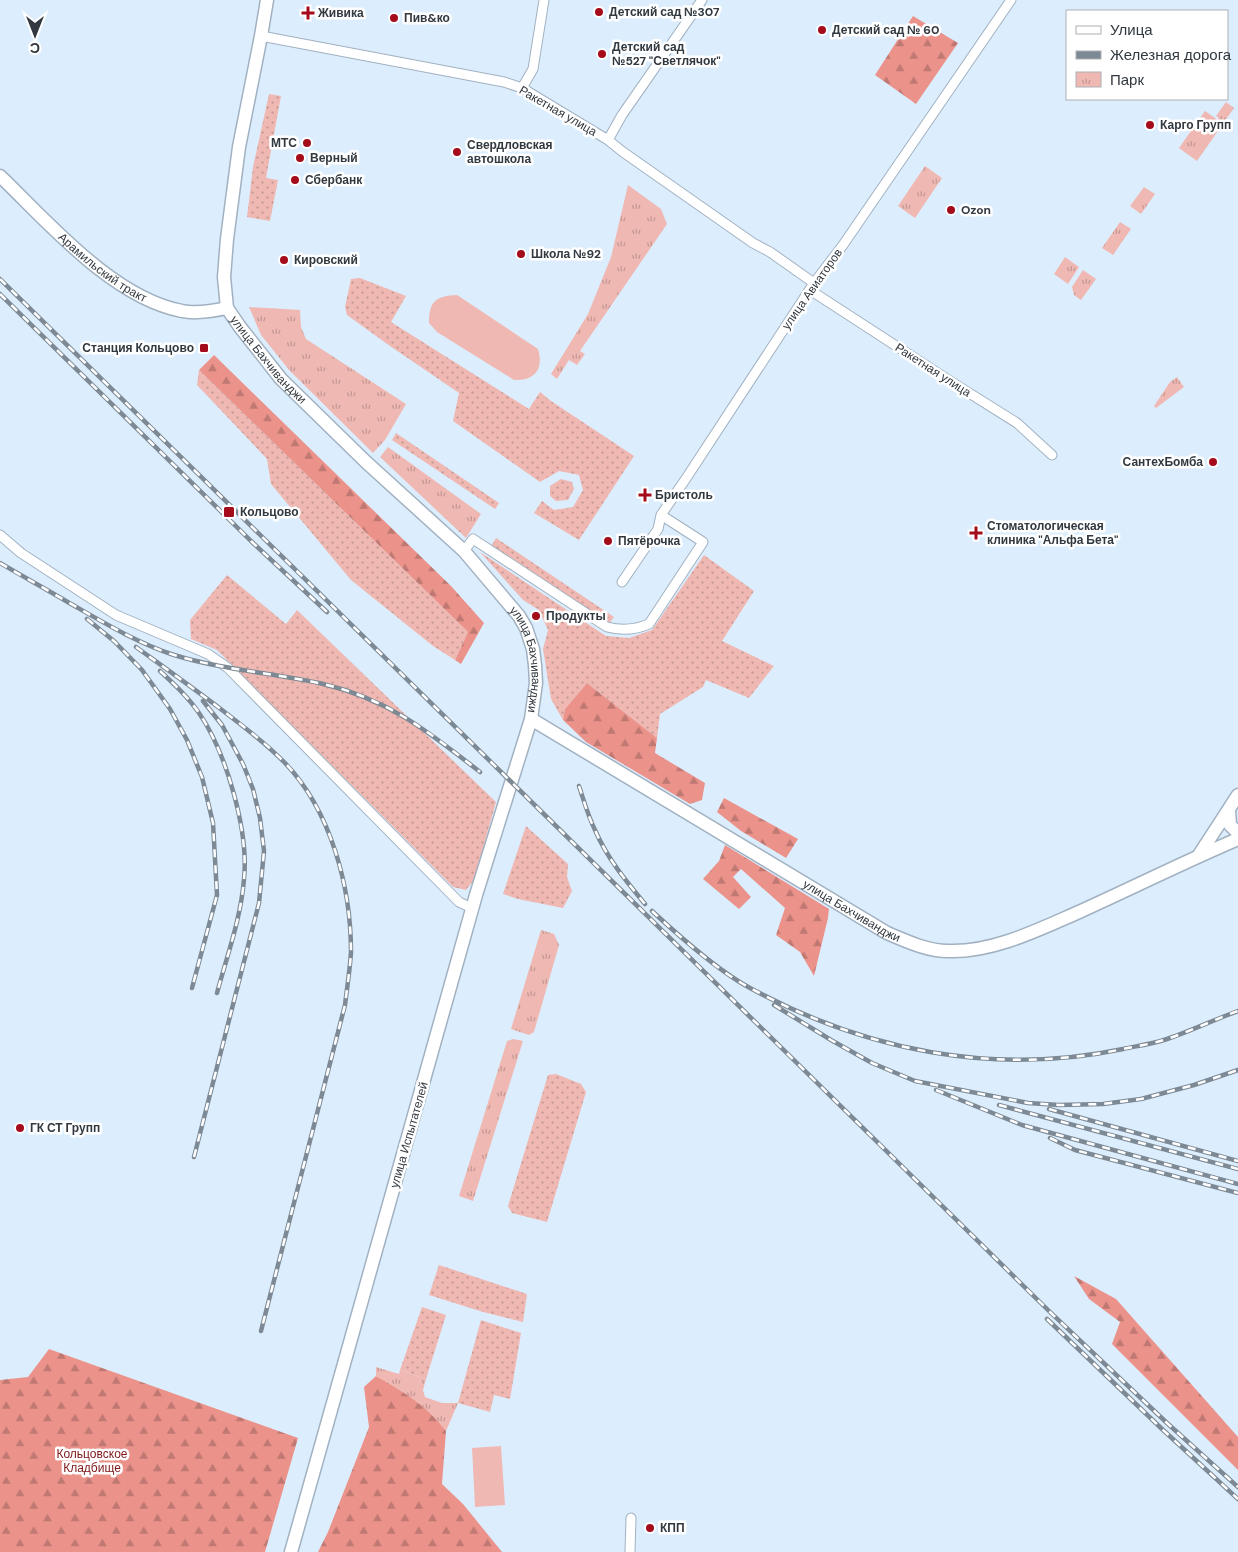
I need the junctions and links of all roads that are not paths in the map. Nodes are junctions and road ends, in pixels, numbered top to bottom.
1 (267, 0) edge
2 (544, 0) edge
3 (702, 0) edge
4 (1011, 0) edge
5 (261, 36) junction
6 (522, 88) junction
7 (608, 140) junction
8 (0, 176) edge
9 (812, 286) junction
10 (227, 308) junction
11 (1052, 455) dead end
12 (661, 515) junction
13 (0, 534) edge
14 (464, 551) junction
15 (622, 582) dead end
16 (531, 719) junction
17 (1238, 796) edge
18 (1229, 810) junction
19 (1238, 833) edge
20 (1238, 839) edge
21 (1199, 855) junction
22 (472, 908) junction
23 (631, 1518) dead end
24 (291, 1552) edge
25 (630, 1552) edge

1 - 5 main road, улица Бахчиванджи
2 - 6 street
3 - 7 street
4 - 9 street, улица Авиаторов
5 - 6 street, Ракетная улица
5 - 10 main road, улица Бахчиванджи
6 - 7 street, Ракетная улица
7 - 9 street, Ракетная улица
8 - 10 main road, Арамильский тракт
9 - 11 street, Ракетная улица
9 - 12 street, улица Авиаторов
10 - 14 main road, улица Бахчиванджи
12 - 14 street
12 - 15 street, улица Авиаторов
13 - 22 street
14 - 16 main road, улица Бахчиванджи
16 - 21 main road, улица Бахчиванджи
16 - 22 main road, улица Испытателей
17 - 18 main road, улица Бахчиванджи
18 - 19 main road
18 - 21 main road, улица Бахчиванджи
20 - 21 main road, улица Бахчиванджи
22 - 24 main road, улица Испытателей
23 - 25 street

